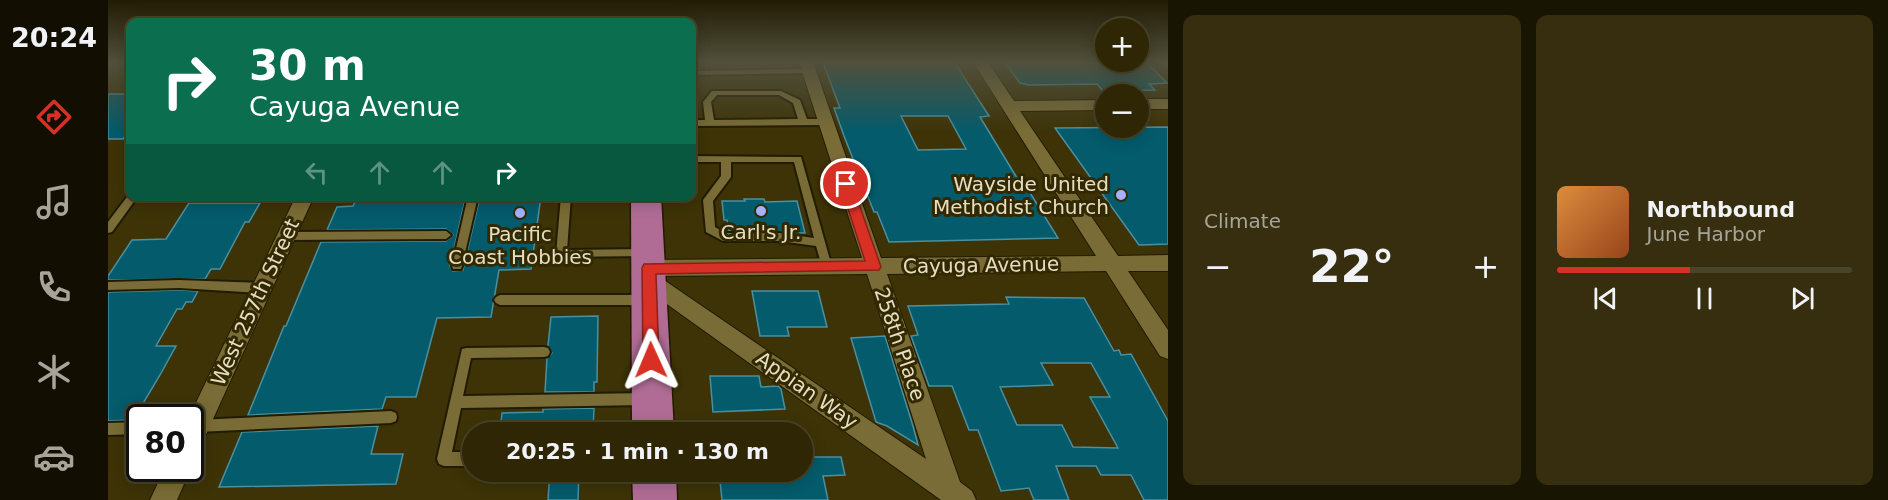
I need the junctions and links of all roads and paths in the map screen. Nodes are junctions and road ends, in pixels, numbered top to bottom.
1 (813, 85) edge
2 (995, 85) edge
3 (1149, 104) edge
4 (1168, 104) edge
5 (1095, 105) edge
6 (1008, 106) junction
7 (803, 122) junction
8 (825, 122) junction
9 (696, 123) edge
10 (710, 123) junction
11 (696, 159) edge
12 (726, 159) junction
13 (129, 201) edge
14 (303, 201) edge
15 (472, 201) edge
16 (566, 201) edge
17 (646, 201) edge
18 (108, 229) edge
19 (446, 235) dead end
20 (286, 236) junction
21 (821, 243) junction
22 (1111, 263) junction
23 (1168, 263) edge
24 (457, 266) dead end
25 (827, 267) junction
26 (874, 267) junction
27 (649, 276) junction
28 (108, 286) edge
29 (262, 288) junction
30 (500, 300) dead end
31 (1168, 349) edge
32 (544, 352) dead end
33 (457, 402) junction
34 (204, 408) edge
35 (653, 416) edge
36 (391, 417) dead end
37 (108, 429) edge
38 (126, 429) edge
39 (204, 430) edge
40 (462, 459) edge
41 (171, 482) edge
42 (654, 482) edge
43 (956, 494) edge
44 (163, 500) edge
45 (655, 500) edge

1 - 8 street, 258th Place
2 - 6 street
3 - 4 street
5 - 6 street
6 - 22 street
7 - 8 lane
7 - 10 lane
7 - 10 lane
8 - 26 street, 258th Place
9 - 10 lane
11 - 12 lane
12 - 21 lane
12 - 21 lane
13 - 18 lane
14 - 20 street, West 257th Street
15 - 24 lane
16 - 27 lane
17 - 27 highway
19 - 20 lane
20 - 29 street, West 257th Street
21 - 25 lane
22 - 23 street, Cayuga Avenue
22 - 26 street, Cayuga Avenue
22 - 31 street
25 - 26 street, Cayuga Avenue
25 - 27 street, Cayuga Avenue
26 - 43 street, 258th Place
27 - 30 lane
27 - 35 highway
27 - 43 street, Appian Way
28 - 29 lane
29 - 34 street, West 257th Street
32 - 33 lane
33 - 35 lane
33 - 40 lane
36 - 39 lane
37 - 38 lane
41 - 44 street
42 - 45 highway

